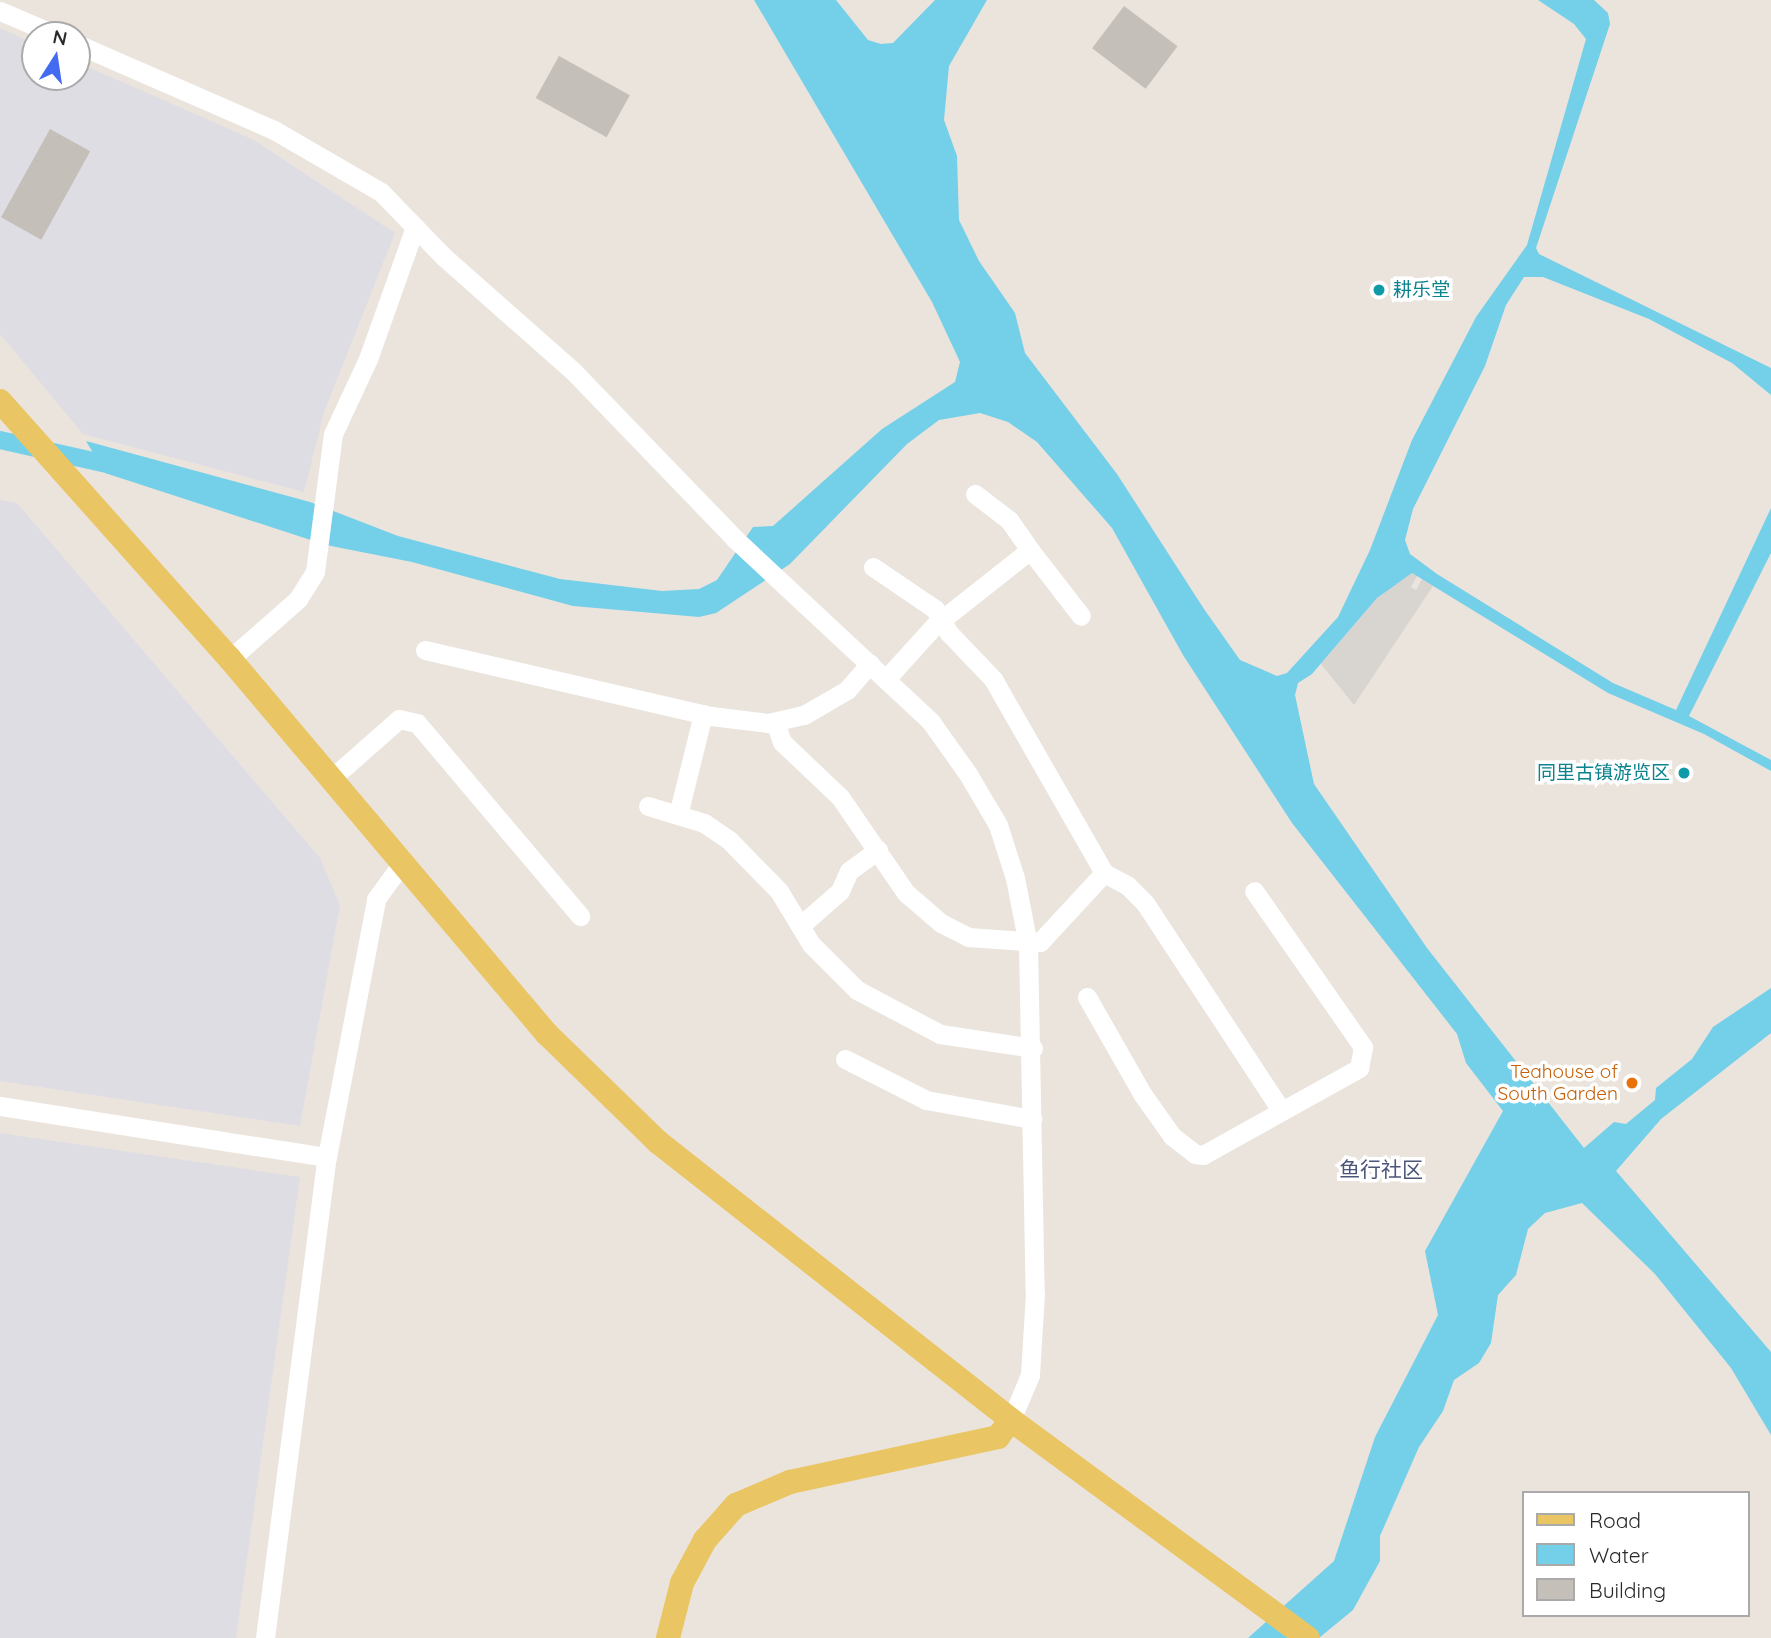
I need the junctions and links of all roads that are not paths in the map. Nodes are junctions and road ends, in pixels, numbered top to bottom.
1 (0, 11) edge
2 (23, 21) edge
3 (91, 50) edge
4 (415, 227) junction
5 (0, 401) edge
6 (975, 495) dead end
7 (1030, 550) junction
8 (873, 567) dead end
9 (1081, 616) dead end
10 (941, 620) junction
11 (425, 650) dead end
12 (230, 659) junction
13 (870, 664) junction
14 (886, 680) junction
15 (703, 714) junction
16 (775, 722) junction
17 (332, 778) junction
18 (648, 806) dead end
19 (678, 815) junction
20 (878, 850) junction
21 (403, 862) junction
22 (1104, 873) junction
23 (1254, 891) dead end
24 (580, 916) dead end
25 (800, 926) junction
26 (1028, 944) junction
27 (1087, 997) dead end
28 (1033, 1048) junction
29 (845, 1059) dead end
30 (0, 1106) edge
31 (1281, 1110) junction
32 (1032, 1119) junction
33 (327, 1157) junction
34 (1011, 1420) junction
35 (264, 1638) edge
36 (667, 1638) edge
37 (1308, 1638) edge

1 - 2 street
3 - 4 street
4 - 12 street
4 - 13 street
5 - 12 main road
6 - 7 street
7 - 9 street
7 - 10 street
8 - 10 street
10 - 14 street
10 - 22 street
11 - 15 street
12 - 17 main road
13 - 14 street
13 - 16 street
14 - 26 street
15 - 16 street
15 - 19 street
16 - 20 street
17 - 21 main road
17 - 24 street
18 - 19 street
19 - 25 street
20 - 25 street
20 - 26 street
21 - 33 street
21 - 34 main road
22 - 26 street
22 - 31 street
23 - 31 street
25 - 28 street
26 - 28 street
27 - 31 street
28 - 32 street
29 - 32 street
30 - 33 street
32 - 34 street
33 - 35 street
34 - 36 main road
34 - 37 main road

